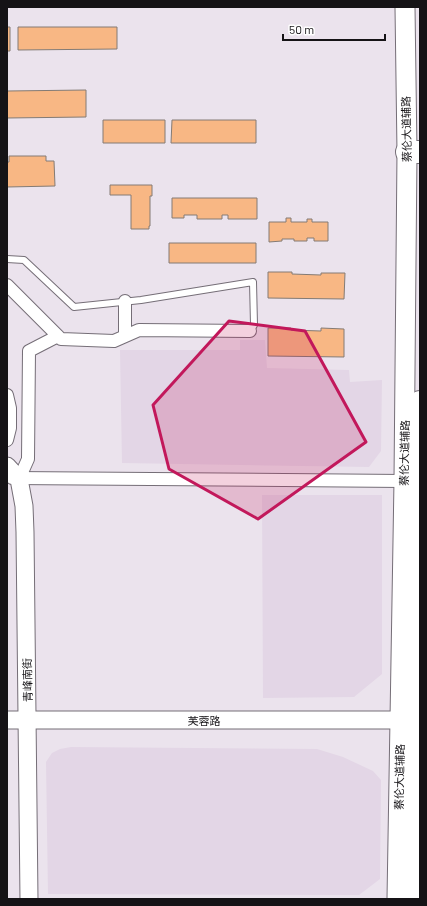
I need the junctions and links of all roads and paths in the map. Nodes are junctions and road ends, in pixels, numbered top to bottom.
1 (405, 7) edge
2 (413, 152) edge
3 (7, 259) edge
4 (7, 285) edge
5 (125, 301) junction
6 (250, 331) joint
7 (58, 336) junction
8 (126, 336) junction
9 (7, 395) edge
10 (420, 402) edge
11 (7, 440) edge
12 (11, 474) edge
13 (412, 482) edge
14 (18, 725) edge
15 (409, 725) junction
16 (21, 899) edge
17 (29, 899) edge
18 (398, 899) edge
19 (416, 899) edge

1 - 2 main road, 蔡伦大道辅路
2 - 13 main road, 蔡伦大道辅路
3 - 5 lane
4 - 7 street
5 - 6 lane
5 - 8 street
6 - 8 street
7 - 8 street
7 - 12 street
9 - 11 street
10 - 13 highway
12 - 13 street
12 - 14 street, 青峰南街
13 - 15 highway
14 - 15 street, 芙蓉路
14 - 16 street, 青峰南街
14 - 17 street, 青峰南街
15 - 18 main road, 蔡伦大道辅路
15 - 19 highway

